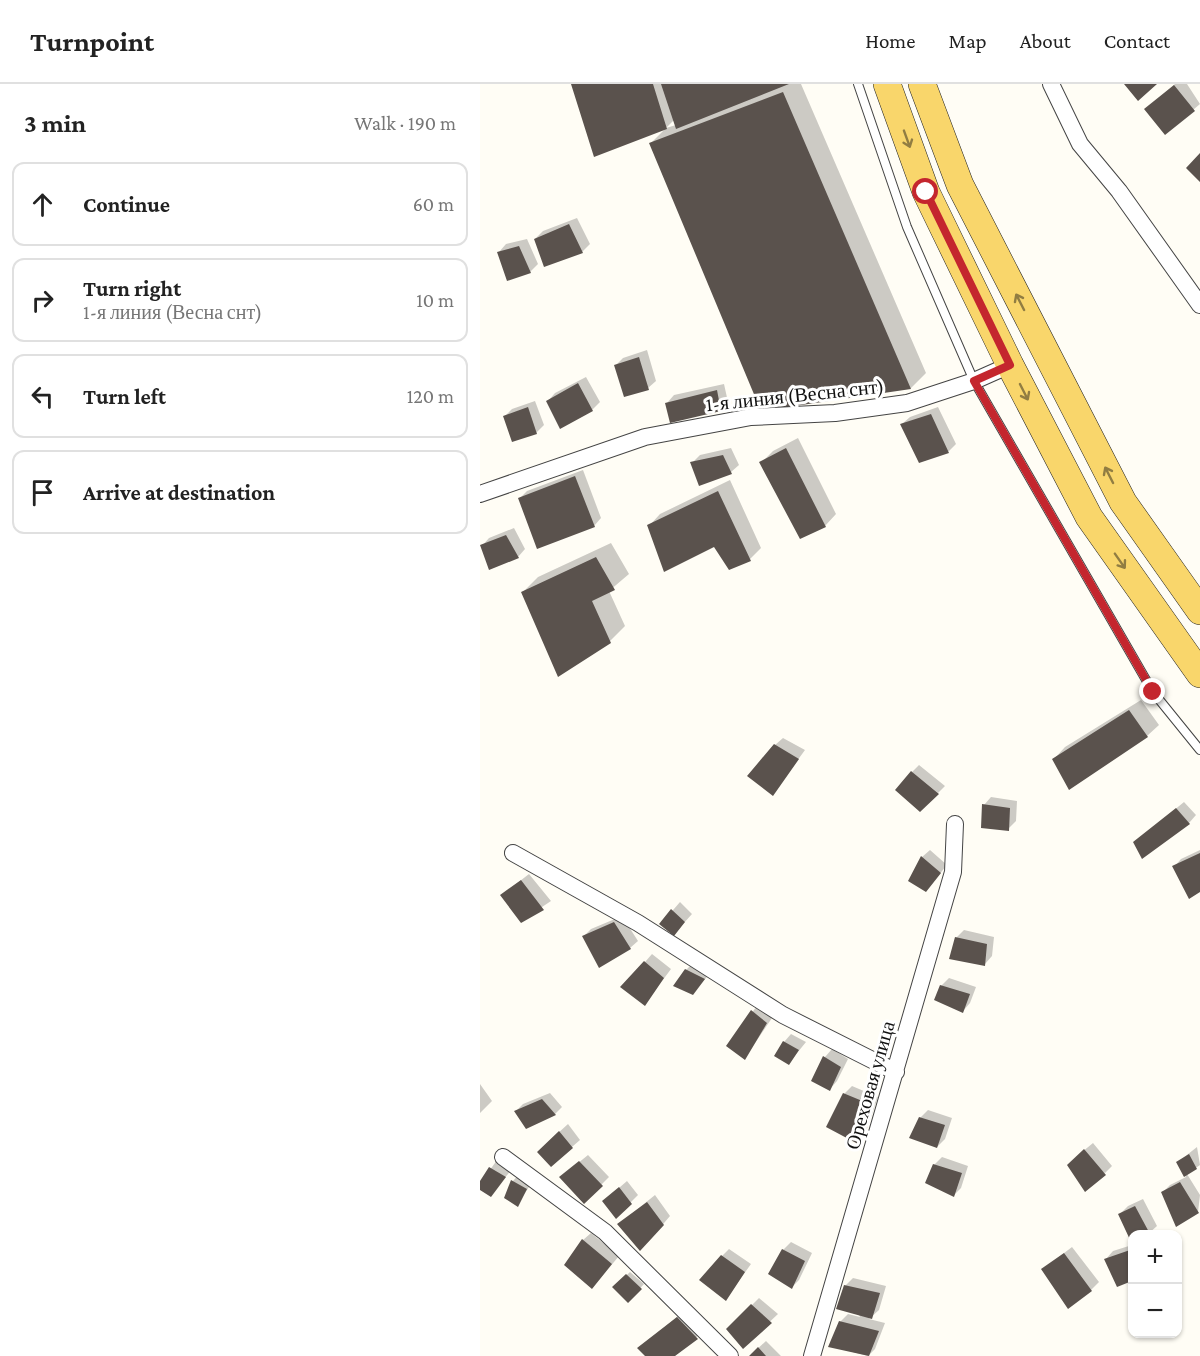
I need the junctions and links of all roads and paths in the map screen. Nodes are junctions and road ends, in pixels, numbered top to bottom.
1 (858, 84) edge
2 (887, 84) edge
3 (922, 84) edge
4 (1051, 84) edge
5 (1200, 305) edge
6 (1010, 365) junction
7 (974, 381) junction
8 (480, 494) edge
9 (1200, 611) edge
10 (1200, 674) edge
11 (1200, 750) edge
12 (955, 824) dead end
13 (513, 853) dead end
14 (896, 1072) junction
15 (503, 1157) dead end
16 (730, 1356) edge
17 (812, 1356) edge

1 - 7 lane
2 -> 6 main road
9 -> 3 main road
4 - 5 street
6 - 7 street, 1-я линия (Весна снт)
6 -> 10 main road
7 - 8 street, 1-я линия (Весна снт)
7 - 11 lane
12 - 14 street, Ореховая улица
13 - 14 street
14 - 17 street, Ореховая улица
15 - 16 street

